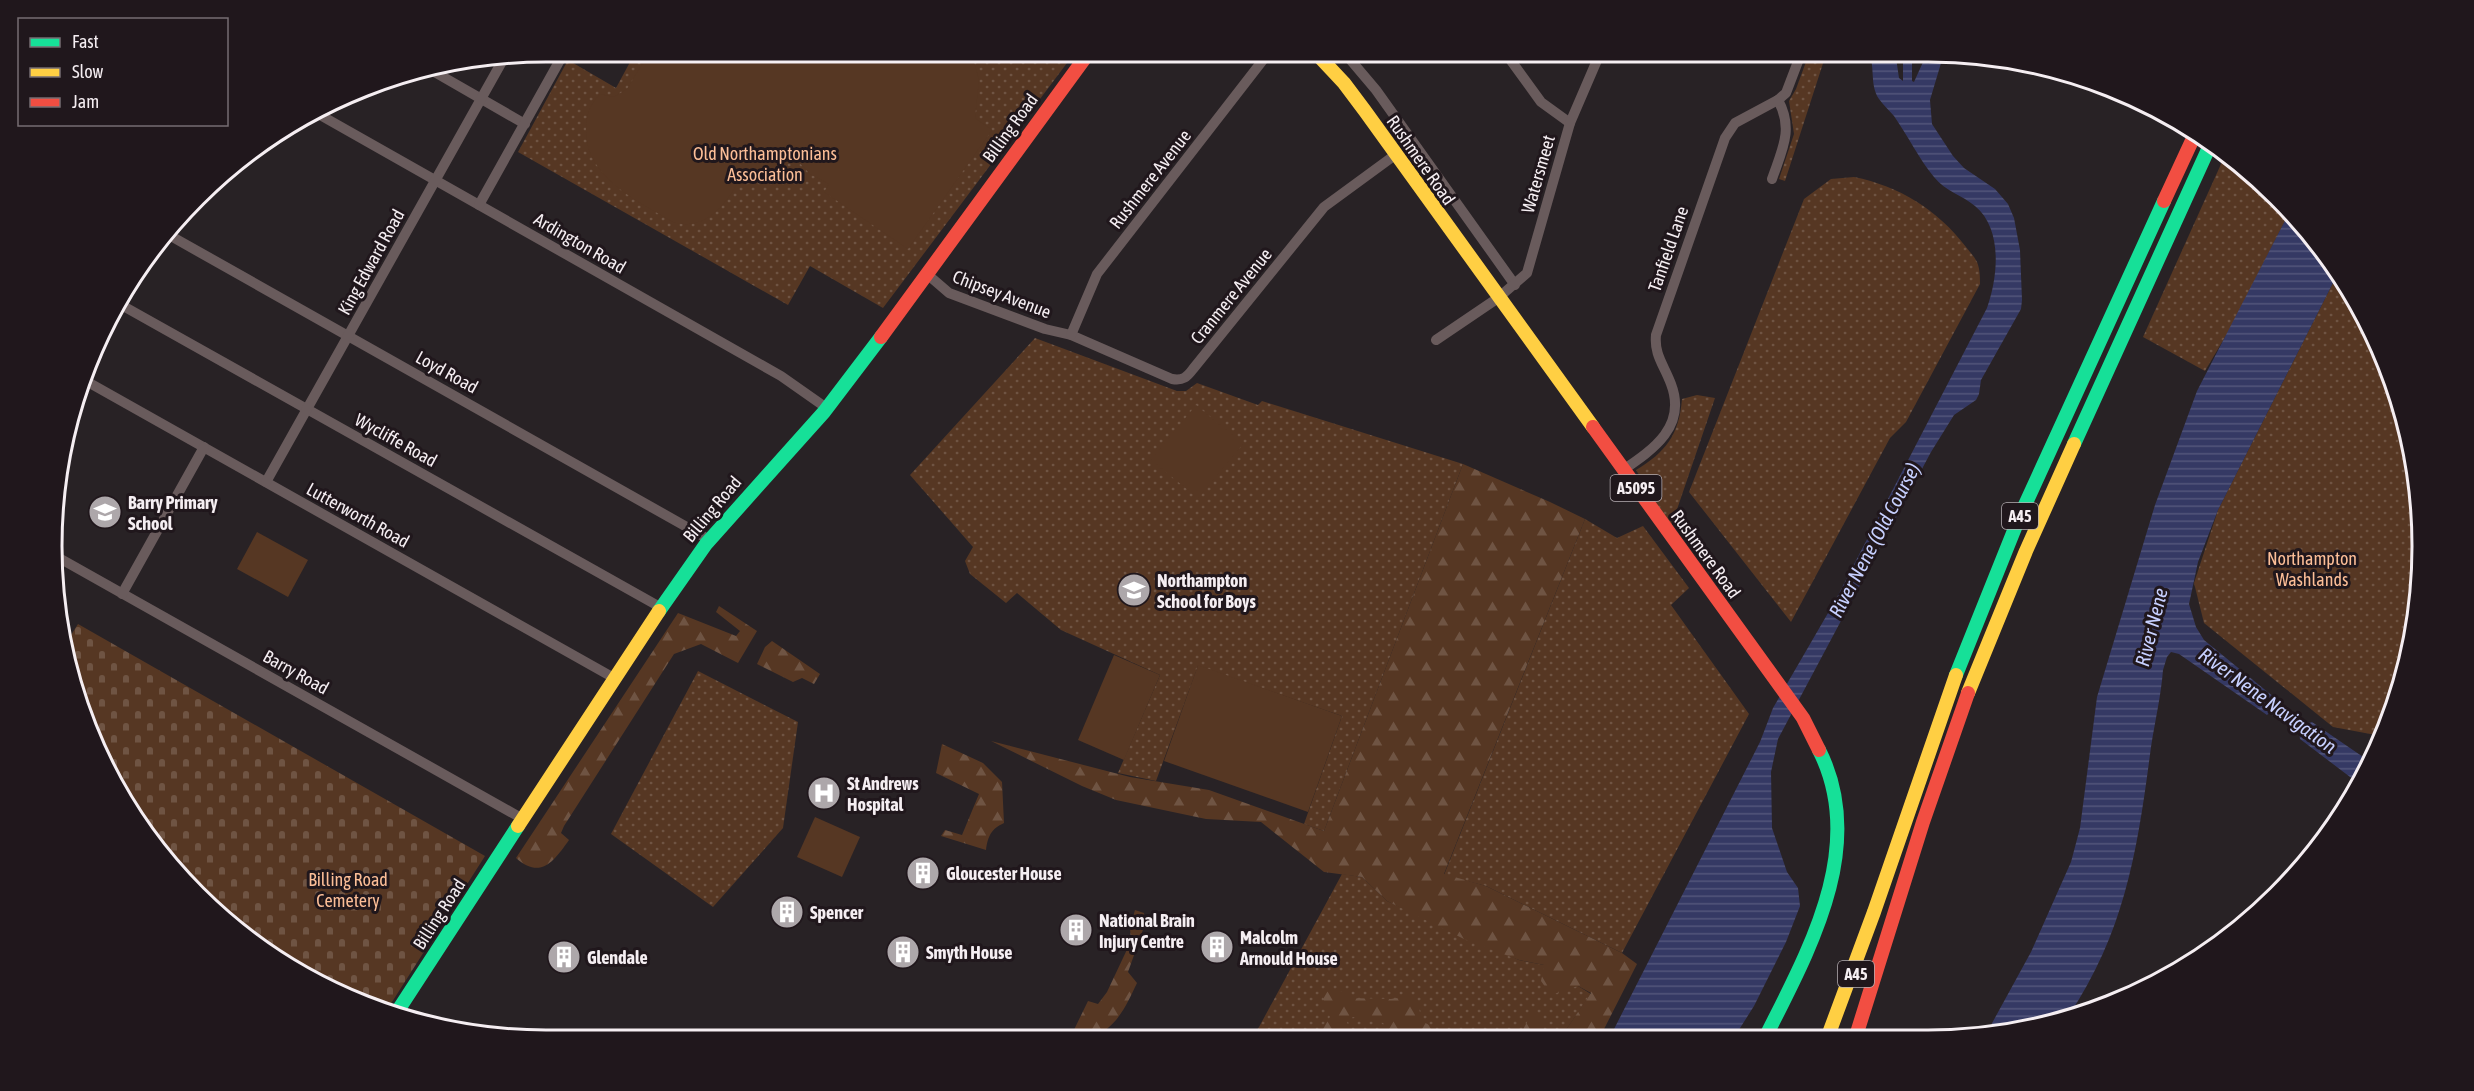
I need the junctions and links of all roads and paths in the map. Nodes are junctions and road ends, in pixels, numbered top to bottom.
1 (559, 62) edge
2 (1082, 62) edge
3 (1261, 62) edge
4 (1324, 62) edge
5 (1352, 62) edge
6 (1512, 62) edge
7 (1596, 62) edge
8 (1798, 62) edge
9 (501, 64) edge
10 (438, 74) edge
11 (482, 98) junction
12 (1778, 100) junction
13 (322, 116) edge
14 (1570, 123) junction
15 (525, 124) junction
16 (2192, 140) edge
17 (2207, 151) edge
18 (1395, 155) junction
19 (1772, 179) dead end
20 (436, 180) junction
21 (479, 205) junction
22 (173, 237) edge
23 (927, 274) junction
24 (1515, 285) junction
25 (1498, 298) junction
26 (124, 307) edge
27 (1071, 335) junction
28 (348, 336) junction
29 (1436, 340) dead end
30 (90, 383) edge
31 (308, 409) junction
32 (828, 409) junction
33 (204, 447) junction
34 (1623, 470) junction
35 (266, 482) junction
36 (708, 539) junction
37 (62, 560) edge
38 (122, 594) junction
39 (660, 607) junction
40 (614, 678) junction
41 (523, 819) junction
42 (1874, 912) junction
43 (1885, 943) junction
44 (400, 1007) edge
45 (1769, 1030) edge
46 (1830, 1030) edge
47 (1839, 1030) edge
48 (1858, 1030) edge
49 (1870, 1030) edge

1 - 15 street
2 - 23 main road, Billing Road
3 - 27 street, Rushmere Avenue
4 - 18 main road, Rushmere Road / A5095
5 - 24 street, Rushmere Road
6 - 14 street
7 - 14 street, Watersmeet
8 - 12 street, Tanfield Lane
9 - 11 street, King Edward Road
10 - 11 street
11 - 15 street
11 - 20 street, King Edward Road
12 - 19 street
12 - 34 street, Tanfield Lane
13 - 20 street, Ardington Road
14 - 24 street, Watersmeet
15 - 21 street
16 - 42 main road, A45
17 - 43 main road, A45
18 - 25 main road, Rushmere Road / A5095
18 - 27 street, Cranmere Avenue
20 - 21 street, Ardington Road
20 - 28 street, King Edward Road
21 - 32 street, Ardington Road
22 - 28 street, Loyd Road
23 - 27 street, Chipsey Avenue
23 - 32 main road, Billing Road
24 - 25 street, Watersmeet
25 - 29 street, Watersmeet
25 - 34 main road, Rushmere Road / A5095
26 - 31 street, Wycliffe Road
28 - 31 street, King Edward Road
28 - 36 street, Loyd Road
30 - 33 street, Lutterworth Road
31 - 35 street, King Edward Road
31 - 39 street, Wycliffe Road
32 - 36 main road, Billing Road
33 - 35 street, Lutterworth Road
33 - 38 street
34 - 45 main road, Rushmere Road / A5095
35 - 40 street, Lutterworth Road
36 - 39 main road, Billing Road
37 - 38 street, Barry Road
38 - 41 street, Barry Road
39 - 40 main road, Billing Road
40 - 41 main road, Billing Road
41 - 44 main road, Billing Road
42 - 46 main road
42 - 47 main road, A45
43 - 48 main road, A45
43 - 49 main road

